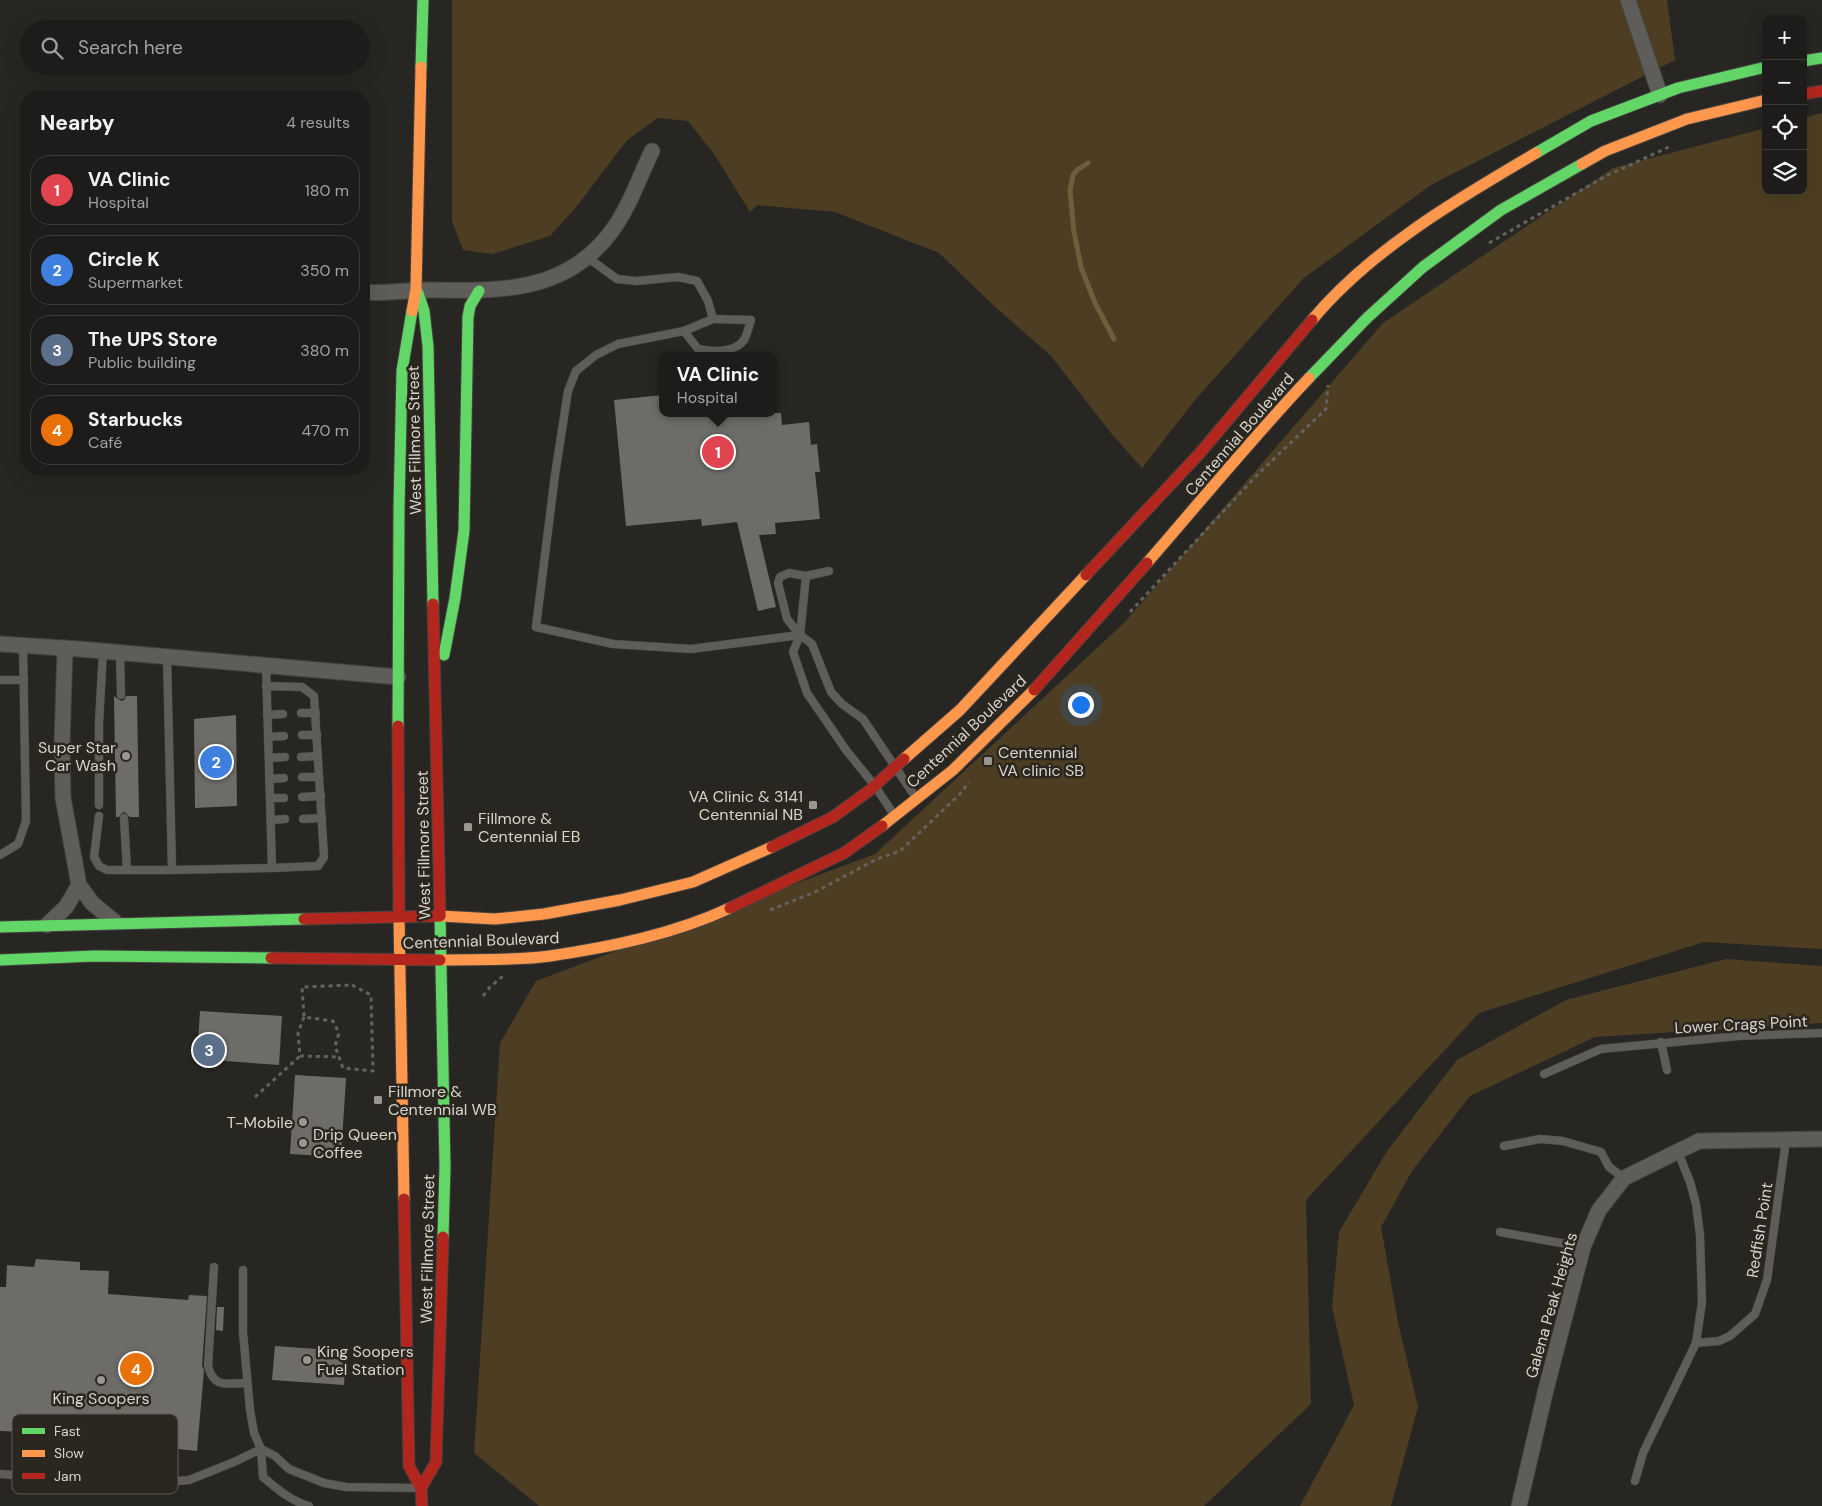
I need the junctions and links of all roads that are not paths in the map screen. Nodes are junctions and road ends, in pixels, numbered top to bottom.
1 (424, 0) edge
2 (1628, 0) edge
3 (1822, 58) edge
4 (1807, 60) edge
5 (1762, 68) edge
6 (1822, 91) edge
7 (1807, 93) edge
8 (1660, 95) junction
9 (1762, 101) edge
10 (652, 151) dead end
11 (587, 257) junction
12 (416, 289) junction
13 (479, 291) junction
14 (370, 292) edge
15 (713, 319) junction
16 (684, 331) junction
17 (829, 571) dead end
18 (806, 576) junction
19 (800, 635) junction
20 (0, 644) edge
21 (23, 645) junction
22 (65, 648) junction
23 (103, 651) junction
24 (120, 653) junction
25 (167, 657) junction
26 (266, 666) junction
27 (398, 678) junction
28 (0, 680) edge
29 (24, 680) junction
30 (266, 686) junction
31 (121, 695) dead end
32 (436, 700) junction
33 (301, 713) dead end
34 (316, 713) junction
35 (283, 714) dead end
36 (267, 715) junction
37 (302, 735) dead end
38 (317, 735) junction
39 (268, 736) junction
40 (284, 736) dead end
41 (302, 756) dead end
42 (318, 756) junction
43 (284, 757) dead end
44 (269, 758) junction
45 (895, 767) junction
46 (302, 777) dead end
47 (319, 777) junction
48 (284, 778) dead end
49 (270, 779) junction
50 (875, 786) junction
51 (321, 796) junction
52 (302, 797) dead end
53 (270, 798) junction
54 (284, 798) dead end
55 (918, 799) junction
56 (99, 805) dead end
57 (99, 816) dead end
58 (895, 816) junction
59 (124, 818) dead end
60 (322, 818) junction
61 (285, 819) dead end
62 (303, 819) dead end
63 (271, 820) junction
64 (0, 855) edge
65 (272, 868) junction
66 (127, 870) junction
67 (172, 870) junction
68 (79, 885) junction
69 (440, 916) junction
70 (400, 917) junction
71 (115, 922) junction
72 (47, 924) junction
73 (0, 927) edge
74 (0, 960) edge
75 (400, 960) junction
76 (440, 960) junction
77 (1822, 1033) edge
78 (1661, 1042) junction
79 (1667, 1070) dead end
80 (1544, 1074) dead end
81 (1822, 1139) edge
82 (1786, 1140) junction
83 (1504, 1146) dead end
84 (1678, 1152) junction
85 (1624, 1178) junction
86 (1500, 1232) dead end
87 (1583, 1247) junction
88 (214, 1267) dead end
89 (243, 1270) dead end
90 (1696, 1343) junction
91 (247, 1383) junction
92 (261, 1449) junction
93 (178, 1481) edge
94 (1635, 1481) dead end
95 (421, 1488) junction
96 (309, 1506) edge
97 (422, 1506) edge
98 (1519, 1506) edge

1 - 12 main road, West Fillmore Street
2 - 8 street
3 - 4 main road
5 - 8 main road, Centennial Boulevard
6 - 7 main road
8 - 45 main road, Centennial Boulevard
9 - 55 main road, Centennial Boulevard
10 - 11 street
11 - 13 street
11 - 15 lane
12 - 13 street
12 - 14 street
12 - 27 main road, West Fillmore Street
12 - 32 main road, West Fillmore Street
13 - 32 main road
15 - 16 lane
15 - 16 lane
16 - 19 lane
17 - 18 lane
18 - 19 lane
18 - 19 lane
19 - 45 lane
19 - 50 lane
20 - 21 street
21 - 22 street
21 - 29 lane
22 - 23 street
22 - 68 street
23 - 24 street
23 - 56 lane
24 - 25 street
24 - 31 lane
25 - 26 street
25 - 67 lane
26 - 27 street
26 - 30 lane
27 - 70 main road, West Fillmore Street
28 - 29 lane
29 - 64 lane
30 - 34 lane
30 - 36 lane
32 - 69 main road, West Fillmore Street
33 - 34 lane
34 - 38 lane
35 - 36 lane
36 - 39 lane
37 - 38 lane
38 - 42 lane
39 - 40 lane
39 - 44 lane
41 - 42 lane
42 - 47 lane
43 - 44 lane
44 - 49 lane
45 - 50 main road, Centennial Boulevard
45 - 55 lane
46 - 47 lane
47 - 51 lane
48 - 49 lane
49 - 53 lane
50 - 58 lane
50 - 69 main road, Centennial Boulevard
51 - 52 lane
51 - 60 lane
53 - 54 lane
53 - 63 lane
55 - 58 main road, Centennial Boulevard
57 - 66 lane
58 - 76 main road, Centennial Boulevard
59 - 66 lane
60 - 62 lane
60 - 65 lane
61 - 63 lane
63 - 65 lane
65 - 67 lane
66 - 67 lane
68 - 71 street
68 - 72 street
69 - 70 main road, Centennial Boulevard
69 - 76 main road, West Fillmore Street
70 - 71 main road, Centennial Boulevard
70 - 75 main road, West Fillmore Street
71 - 72 main road, Centennial Boulevard
72 - 73 main road, Centennial Boulevard
74 - 75 main road, Centennial Boulevard
75 - 76 main road, Centennial Boulevard
75 - 95 main road, West Fillmore Street
76 - 95 main road, West Fillmore Street
77 - 78 lane, Lower Crags Point
78 - 79 lane, Lower Crags Point
78 - 80 lane, Lower Crags Point
81 - 82 street, Galena Peak Heights
82 - 84 street, Galena Peak Heights
82 - 90 lane, Redfish Point
83 - 85 lane
84 - 85 street, Galena Peak Heights
84 - 90 lane
85 - 87 street, Galena Peak Heights
86 - 87 lane
87 - 98 street, Galena Peak Heights
88 - 91 lane
89 - 91 lane
90 - 94 lane
91 - 92 lane
92 - 93 lane
92 - 95 lane
92 - 96 lane
95 - 97 main road, West Fillmore Street

